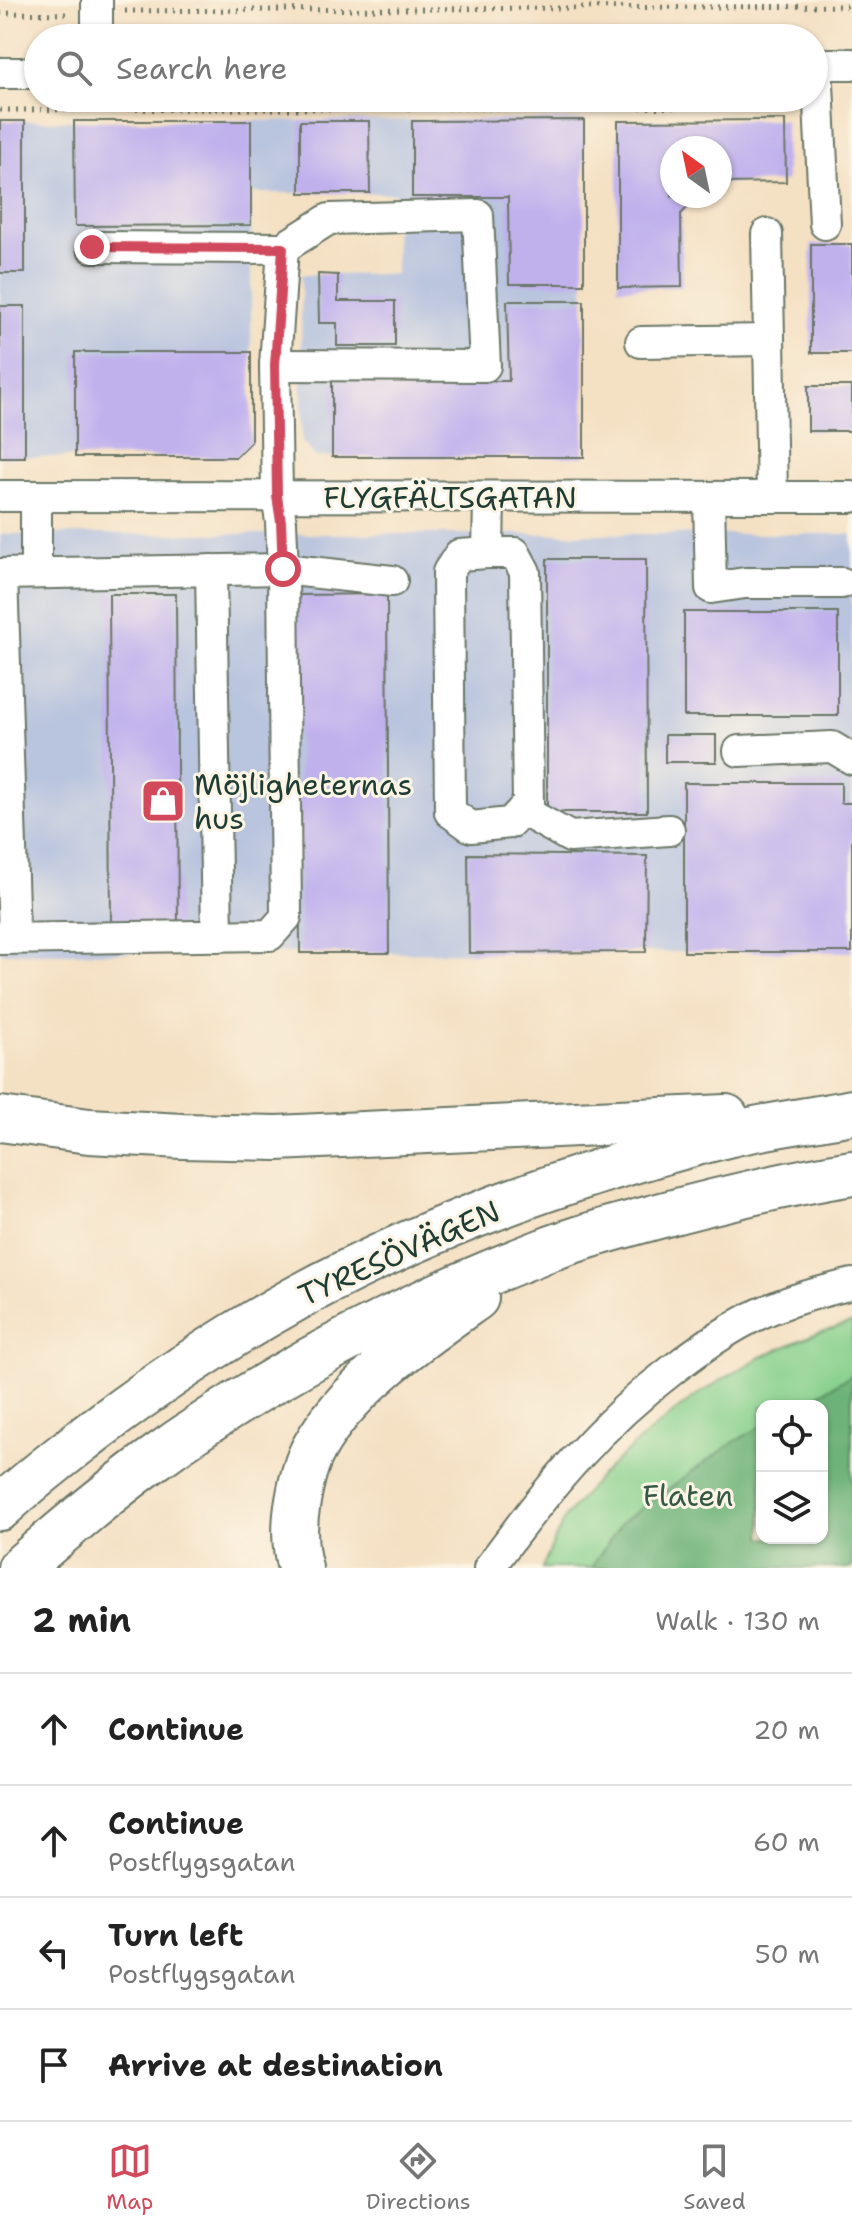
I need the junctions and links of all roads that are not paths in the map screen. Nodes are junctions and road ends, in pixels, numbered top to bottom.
1 (828, 64) edge
2 (852, 64) edge
3 (0, 73) edge
4 (24, 73) edge
5 (819, 112) edge
6 (825, 224) dead end
7 (767, 234) dead end
8 (92, 247) dead end
9 (283, 248) junction
10 (768, 340) junction
11 (641, 342) dead end
12 (275, 365) junction
13 (0, 496) edge
14 (36, 496) junction
15 (277, 496) junction
16 (772, 497) junction
17 (852, 497) edge
18 (489, 498) junction
19 (709, 498) junction
20 (488, 553) junction
21 (283, 569) junction
22 (211, 570) junction
23 (36, 573) junction
24 (1, 574) edge
25 (392, 581) dead end
26 (842, 583) dead end
27 (739, 751) dead end
28 (852, 759) edge
29 (522, 810) junction
30 (669, 830) dead end
31 (217, 936) junction
32 (7, 938) edge
33 (852, 1112) edge
34 (0, 1119) edge
35 (852, 1173) edge
36 (543, 1252) junction
37 (852, 1284) edge
38 (0, 1508) edge
39 (20, 1568) edge
40 (300, 1568) edge
41 (489, 1568) edge

1 - 2 street
3 - 4 street
5 - 6 street
7 - 10 street
8 - 9 street
9 - 12 street
9 - 12 street
10 - 11 street
10 - 16 street
12 - 15 street
13 - 14 street, FLYGFÄLTSGATAN
14 - 15 street, FLYGFÄLTSGATAN
14 - 23 street
15 - 18 street, FLYGFÄLTSGATAN
15 - 21 street
16 - 17 street, FLYGFÄLTSGATAN
16 - 19 street, FLYGFÄLTSGATAN
18 - 19 street, FLYGFÄLTSGATAN
18 - 20 street
19 - 26 street
20 - 29 street
20 - 29 street
21 - 22 street
21 - 25 street
21 - 31 street
22 - 23 street
22 - 31 street
23 - 24 street
24 - 32 street
27 - 28 street
29 - 30 street
31 - 32 street
33 - 34 highway
33 - 38 highway, TYRESÖVÄGEN
35 - 36 highway, TYRESÖVÄGEN
36 - 39 highway, TYRESÖVÄGEN
36 - 40 highway
37 - 41 street

